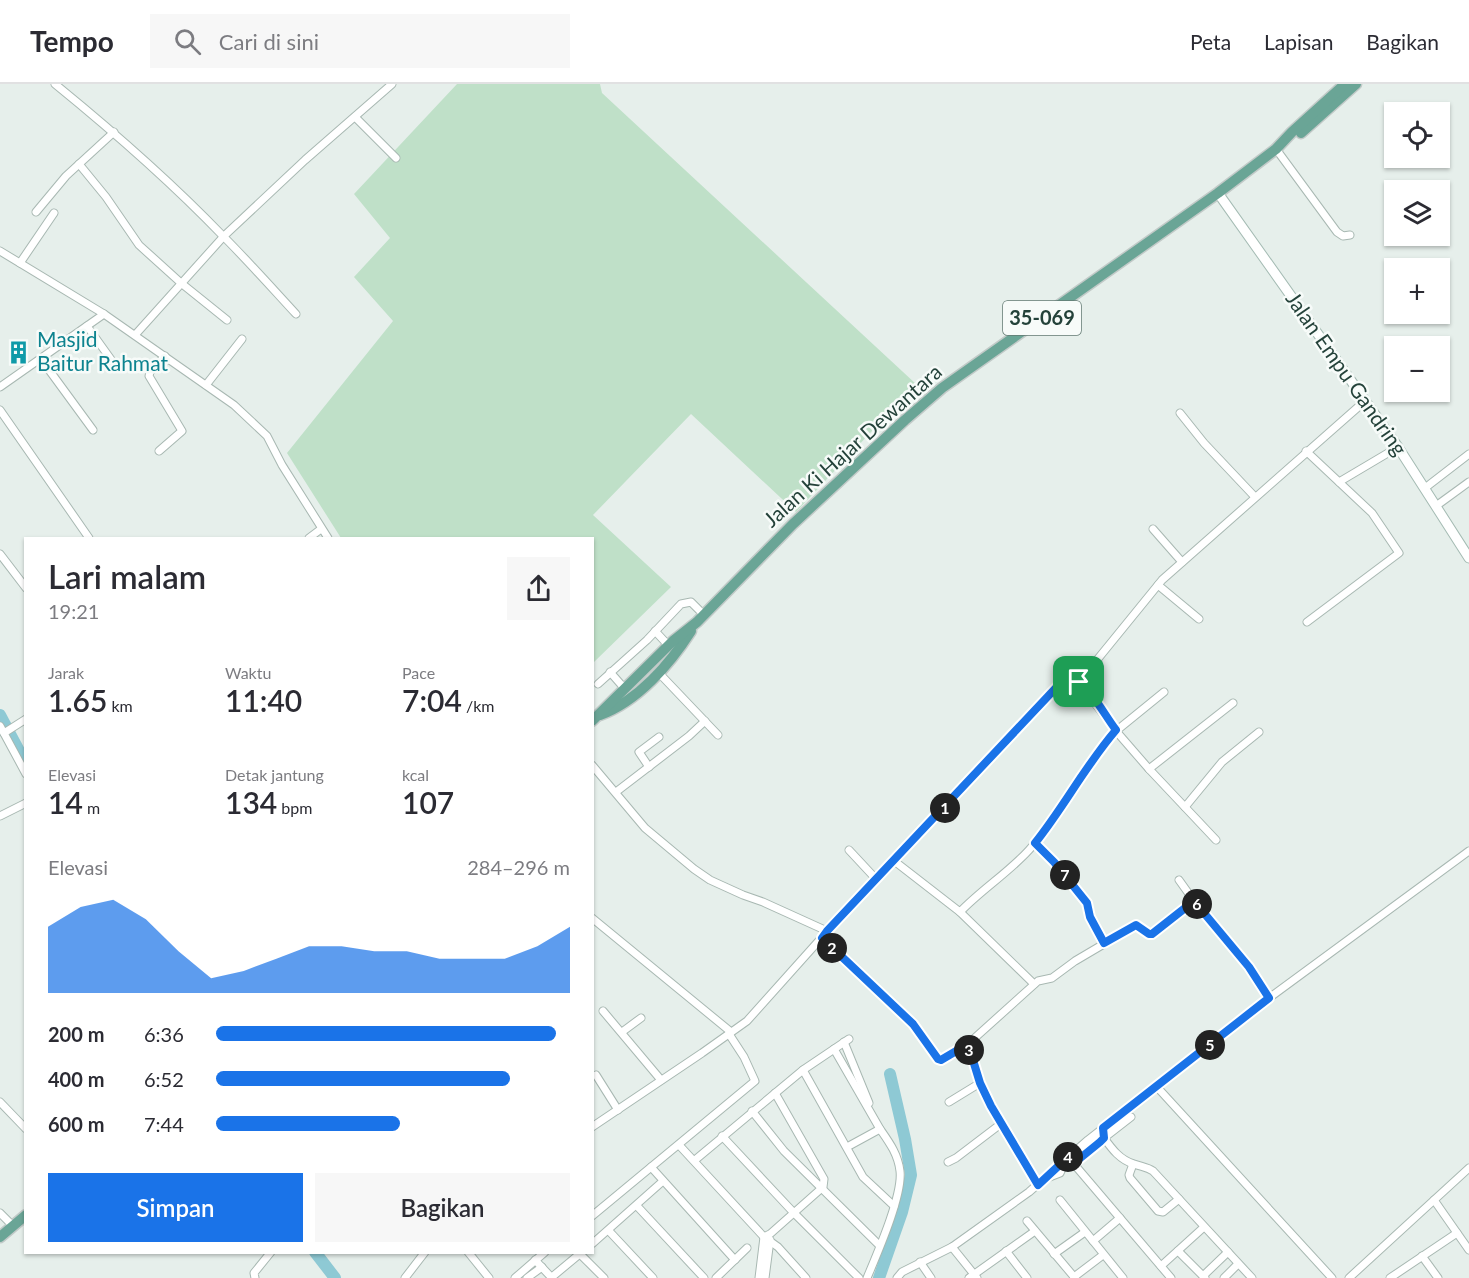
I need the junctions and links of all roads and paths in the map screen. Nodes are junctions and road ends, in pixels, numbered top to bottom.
1 (55, 84) edge
2 (392, 84) edge
3 (1345, 84) edge
4 (1356, 84) edge
5 (355, 117) junction
6 (114, 132) junction
7 (1278, 147) junction
8 (396, 158) dead end
9 (79, 164) junction
10 (1218, 193) junction
11 (36, 212) dead end
12 (54, 213) dead end
13 (1350, 235) dead end
14 (224, 236) junction
15 (0, 251) edge
16 (20, 263) junction
17 (181, 283) junction
18 (296, 314) dead end
19 (102, 315) junction
20 (227, 320) dead end
21 (90, 324) junction
22 (135, 335) junction
23 (242, 339) dead end
24 (164, 358) junction
25 (41, 359) junction
26 (115, 365) dead end
27 (206, 385) junction
28 (0, 387) edge
29 (1365, 400) junction
30 (0, 410) edge
31 (1180, 413) dead end
32 (93, 430) dead end
33 (1398, 447) junction
34 (159, 451) dead end
35 (1306, 451) junction
36 (1469, 454) edge
37 (1339, 482) junction
38 (1469, 482) edge
39 (1427, 490) junction
40 (1255, 497) junction
41 (1436, 506) junction
42 (321, 529) junction
43 (1153, 529) dead end
44 (88, 537) edge
45 (310, 537) edge
46 (327, 537) edge
47 (0, 554) edge
48 (1469, 558) edge
49 (1182, 562) junction
50 (24, 585) edge
51 (1158, 585) junction
52 (700, 615) junction
53 (1199, 619) dead end
54 (1307, 622) dead end
55 (657, 633) junction
56 (667, 644) junction
57 (652, 673) junction
58 (612, 675) junction
59 (641, 682) junction
60 (1079, 682) junction
61 (598, 684) dead end
62 (623, 687) junction
63 (1164, 692) dead end
64 (1233, 703) dead end
65 (596, 718) edge
66 (24, 720) edge
67 (701, 725) junction
68 (3, 730) edge
69 (1116, 730) junction
70 (1259, 732) dead end
71 (718, 735) dead end
72 (659, 737) dead end
73 (594, 767) edge
74 (649, 767) junction
75 (1149, 769) junction
76 (24, 770) edge
77 (616, 792) junction
78 (24, 804) edge
79 (1185, 807) junction
80 (0, 816) edge
81 (1215, 840) dead end
82 (1035, 843) junction
83 (849, 850) dead end
84 (1469, 851) edge
85 (893, 860) junction
86 (876, 879) junction
87 (1179, 880) dead end
88 (1194, 901) junction
89 (960, 912) junction
90 (594, 920) edge
91 (827, 931) junction
92 (822, 938) junction
93 (1104, 943) junction
94 (1039, 981) junction
95 (1269, 998) junction
96 (603, 1011) dead end
97 (640, 1018) dead end
98 (622, 1032) junction
99 (730, 1033) junction
100 (968, 1044) junction
101 (834, 1049) junction
102 (803, 1070) junction
103 (596, 1075) dead end
104 (979, 1079) junction
105 (661, 1080) junction
106 (1157, 1087) junction
107 (775, 1093) junction
108 (0, 1102) edge
109 (949, 1102) dead end
110 (869, 1109) junction
111 (618, 1110) junction
112 (752, 1111) junction
113 (1131, 1117) dead end
114 (1002, 1123) junction
115 (594, 1126) edge
116 (24, 1127) edge
117 (1103, 1128) junction
118 (880, 1129) junction
119 (723, 1136) junction
120 (1104, 1138) junction
121 (680, 1145) junction
122 (848, 1147) junction
123 (1069, 1159) junction
124 (695, 1160) junction
125 (948, 1162) dead end
126 (1133, 1164) junction
127 (651, 1167) junction
128 (1468, 1174) edge
129 (663, 1181) junction
130 (1038, 1185) junction
131 (822, 1189) junction
132 (1179, 1199) junction
133 (1060, 1200) dead end
134 (1434, 1200) junction
135 (637, 1206) junction
136 (894, 1206) junction
137 (0, 1212) edge
138 (794, 1213) junction
139 (594, 1214) edge
140 (24, 1217) edge
141 (1120, 1218) junction
142 (1027, 1221) dead end
143 (13, 1226) junction
144 (1204, 1227) junction
145 (609, 1231) junction
146 (1035, 1231) junction
147 (1085, 1232) junction
148 (1457, 1233) junction
149 (0, 1237) edge
150 (768, 1238) junction
151 (1093, 1241) junction
152 (594, 1242) edge
153 (879, 1245) junction
154 (952, 1246) junction
155 (747, 1248) dead end
156 (1469, 1250) edge
157 (1006, 1251) junction
158 (1178, 1251) junction
159 (1228, 1252) junction
160 (269, 1254) edge
161 (423, 1254) edge
162 (470, 1254) edge
163 (542, 1254) edge
164 (580, 1254) edge
165 (582, 1254) edge
166 (1054, 1254) junction
167 (1103, 1255) junction
168 (1422, 1256) junction
169 (535, 1260) junction
170 (735, 1260) junction
171 (920, 1262) junction
172 (1239, 1264) junction
173 (1161, 1266) junction
174 (542, 1267) junction
175 (973, 1277) edge
176 (1075, 1277) edge
177 (1204, 1277) edge
178 (1392, 1277) edge
179 (255, 1278) edge
180 (405, 1278) edge
181 (489, 1278) edge
182 (515, 1278) edge
183 (527, 1278) edge
184 (552, 1278) edge
185 (604, 1278) edge
186 (653, 1278) edge
187 (704, 1278) edge
188 (716, 1278) edge
189 (759, 1278) edge
190 (765, 1278) edge
191 (806, 1278) edge
192 (859, 1278) edge
193 (867, 1278) edge
194 (897, 1278) edge
195 (931, 1278) edge
196 (1027, 1278) edge
197 (1123, 1278) edge
198 (1171, 1278) edge
199 (1224, 1278) edge
200 (1252, 1278) edge
201 (1332, 1278) edge
202 (1350, 1278) edge
203 (1438, 1278) edge

1 - 6 street
2 - 5 street
3 - 7 main road, Jalan Ki Hajar Dewantara / 35-069
4 - 7 main road, Jalan Ki Hajar Dewantara / 35-069
5 - 8 street
5 - 14 street
6 - 9 street
6 - 14 street
7 - 10 main road, Jalan Ki Hajar Dewantara / 35-069
7 - 13 street
9 - 11 street
9 - 17 street
10 - 29 main road, Jalan Empu Gandring
10 - 52 main road, Jalan Ki Hajar Dewantara / 35-069
12 - 16 street
14 - 17 street
14 - 18 street
15 - 16 street
16 - 19 street
17 - 20 street
17 - 22 street
19 - 21 street
19 - 22 street
21 - 25 street
21 - 26 street
22 - 24 street
23 - 27 street
24 - 27 street
24 - 34 street
25 - 28 street
25 - 32 street
27 - 42 street
29 - 33 main road, Jalan Empu Gandring
29 - 35 street
30 - 44 street
31 - 40 street
33 - 37 street
33 - 39 main road, Jalan Empu Gandring
35 - 37 street
35 - 40 street
36 - 39 street
37 - 54 street
38 - 41 street
39 - 41 main road, Jalan Empu Gandring
40 - 49 street
41 - 48 main road, Jalan Empu Gandring
42 - 45 street
42 - 46 street
43 - 49 street
47 - 50 street
49 - 51 street
51 - 53 street
51 - 60 street
52 - 55 street
52 - 56 main road, Jalan Ki Hajar Dewantara / 35-069
52 - 57 main road, Jalan Ki Hajar Dewantara / 35-069
55 - 56 street
55 - 58 street
56 - 57 main road, Jalan Ki Hajar Dewantara / 35-069
57 - 59 main road, Jalan Ki Hajar Dewantara / 35-069
57 - 67 street
58 - 61 street
58 - 62 street
59 - 62 main road, Jalan Ki Hajar Dewantara / 35-069
59 - 65 main road, Jalan Ki Hajar Dewantara / 35-069
60 - 69 street
60 - 85 street
62 - 65 main road, Jalan Ki Hajar Dewantara / 35-069
63 - 69 street
64 - 75 street
66 - 68 street
67 - 71 street
67 - 74 street
68 - 76 street
69 - 75 street
69 - 82 street
70 - 79 street
72 - 74 street
73 - 77 street
74 - 77 street
75 - 79 street
77 - 91 street
78 - 80 street
79 - 81 street
82 - 89 street
82 - 93 street
83 - 86 street
84 - 95 street
85 - 86 street
85 - 89 street
86 - 91 street
87 - 88 street
88 - 93 street
88 - 95 street
89 - 94 street
90 - 99 street
91 - 92 street
92 - 99 street
92 - 100 street
93 - 94 street
94 - 100 street
95 - 106 street
96 - 98 street
97 - 98 street
98 - 105 street
99 - 105 street
99 - 121 street
100 - 104 street
101 - 102 street
101 - 110 street
101 - 110 street
102 - 107 street
102 - 122 street
103 - 111 street
104 - 109 street
104 - 114 street
105 - 111 street
106 - 117 street
106 - 201 street
107 - 112 street
107 - 131 street
108 - 116 street
110 - 118 street
111 - 115 street
112 - 119 street
112 - 131 street
113 - 120 street
114 - 125 street
114 - 130 street
117 - 120 street
117 - 123 street
118 - 122 street
118 - 136 street
119 - 124 street
119 - 138 street
120 - 123 street
120 - 126 street
121 - 124 street
121 - 127 street
122 - 136 street
123 - 130 street
123 - 141 street
124 - 150 street
126 - 132 street
126 - 132 street
127 - 129 street
127 - 139 street
128 - 134 street
129 - 135 street
129 - 170 street
130 - 154 street
131 - 138 street
131 - 153 street
132 - 144 street
133 - 147 street
134 - 148 street
134 - 202 street
135 - 145 street
135 - 187 street
136 - 153 street
137 - 143 street
138 - 150 street
138 - 192 street
140 - 143 main road
141 - 151 street
141 - 173 street
142 - 146 street
143 - 149 main road
144 - 158 street
144 - 159 street
145 - 152 street
145 - 186 street
146 - 157 street
146 - 166 street
147 - 151 street
147 - 166 street
148 - 156 street
148 - 168 street
150 - 189 street
150 - 190 street
150 - 191 street
151 - 167 street
153 - 193 street
154 - 171 street
154 - 175 street
155 - 170 street
157 - 175 street
157 - 196 street
158 - 173 street
158 - 177 street
159 - 172 street
159 - 177 street
160 - 179 street
161 - 180 street
162 - 181 street
163 - 169 street
164 - 184 street
165 - 185 street
166 - 176 street
167 - 176 street
167 - 197 street
168 - 178 street
168 - 203 street
169 - 174 street
169 - 182 street
170 - 188 street
171 - 194 street
171 - 195 street
172 - 199 street
172 - 200 street
173 - 198 street
174 - 183 street
174 - 184 street

